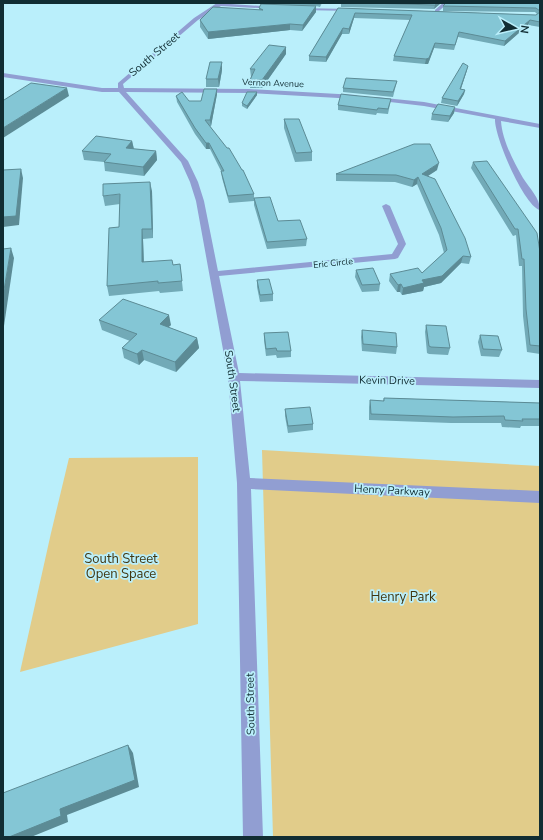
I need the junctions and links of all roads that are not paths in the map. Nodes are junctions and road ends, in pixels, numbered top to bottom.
1 (446, 3) edge
2 (221, 4) edge
3 (280, 8) edge
4 (296, 8) edge
5 (359, 10) edge
6 (429, 13) edge
7 (437, 13) junction
8 (444, 13) edge
9 (3, 75) edge
10 (121, 90) junction
11 (498, 118) junction
12 (540, 126) edge
13 (386, 206) dead end
14 (540, 208) edge
15 (215, 274) junction
16 (234, 377) junction
17 (540, 384) edge
18 (244, 483) junction
19 (540, 497) edge
20 (253, 837) edge

1 - 7 street
2 - 3 street
2 - 10 street, South Street
4 - 5 street
6 - 7 street
7 - 8 street
9 - 10 street, Vernon Avenue
10 - 11 street, Vernon Avenue
10 - 15 street, South Street
11 - 12 street, Vernon Avenue
11 - 14 street
13 - 15 street, Eric Circle
15 - 16 street, South Street
16 - 17 street, Kevin Drive
16 - 18 street, South Street
18 - 19 street, Henry Parkway
18 - 20 street, South Street

